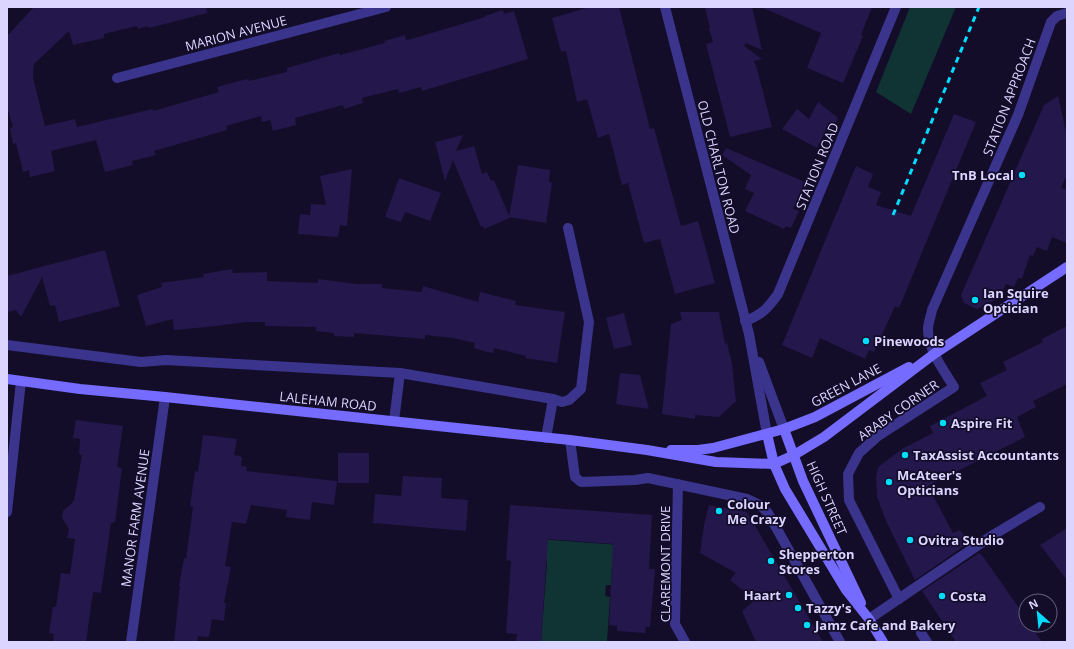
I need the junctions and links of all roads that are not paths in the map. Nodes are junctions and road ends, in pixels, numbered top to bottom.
1 (386, 7) edge
2 (665, 7) edge
3 (896, 7) edge
4 (1067, 13) edge
5 (116, 78) dead end
6 (568, 228) dead end
7 (1067, 267) edge
8 (745, 321) junction
9 (749, 334) junction
10 (7, 346) edge
11 (934, 354) junction
12 (400, 373) junction
13 (7, 379) edge
14 (21, 381) junction
15 (165, 397) junction
16 (553, 399) junction
17 (394, 421) junction
18 (784, 429) junction
19 (767, 434) junction
20 (546, 438) junction
21 (570, 440) junction
22 (647, 450) junction
23 (794, 455) junction
24 (774, 464) junction
25 (678, 484) junction
26 (1040, 507) dead end
27 (7, 512) edge
28 (899, 599) junction
29 (869, 619) junction
30 (921, 633) dead end
31 (131, 642) edge
32 (686, 642) edge
33 (840, 642) edge
34 (883, 642) edge
35 (927, 642) edge

1 - 5 street, MARION AVENUE
2 - 8 street, OLD CHARLTON ROAD
3 - 8 street, STATION ROAD
4 - 11 street, STATION APPROACH
6 - 16 street
7 - 11 main road, GREEN LANE
8 - 9 street, OLD CHARLTON ROAD
9 - 18 street, OLD CHARLTON ROAD
9 - 19 street, OLD CHARLTON ROAD
10 - 12 street
11 - 18 main road, GREEN LANE
11 - 23 main road, GREEN LANE
11 - 28 street, ARABY CORNER
12 - 16 street
12 - 17 street
13 - 14 main road, LALEHAM ROAD
14 - 15 main road, LALEHAM ROAD
14 - 27 street
15 - 17 main road, LALEHAM ROAD
15 - 31 street, MANOR FARM AVENUE
16 - 20 street
17 - 20 main road, LALEHAM ROAD
18 - 19 main road, GREEN LANE
18 - 23 main road, HIGH STREET
19 - 22 main road, LALEHAM ROAD
19 - 24 main road, HIGH STREET
20 - 21 main road, LALEHAM ROAD
21 - 22 main road, LALEHAM ROAD
21 - 25 street
22 - 24 main road, LALEHAM ROAD
23 - 24 main road, LALEHAM ROAD
23 - 29 main road, HIGH STREET
24 - 29 main road, HIGH STREET
25 - 32 street, CLAREMONT DRIVE
25 - 33 street
26 - 28 street
28 - 29 street
29 - 34 main road, HIGH STREET
30 - 35 street

